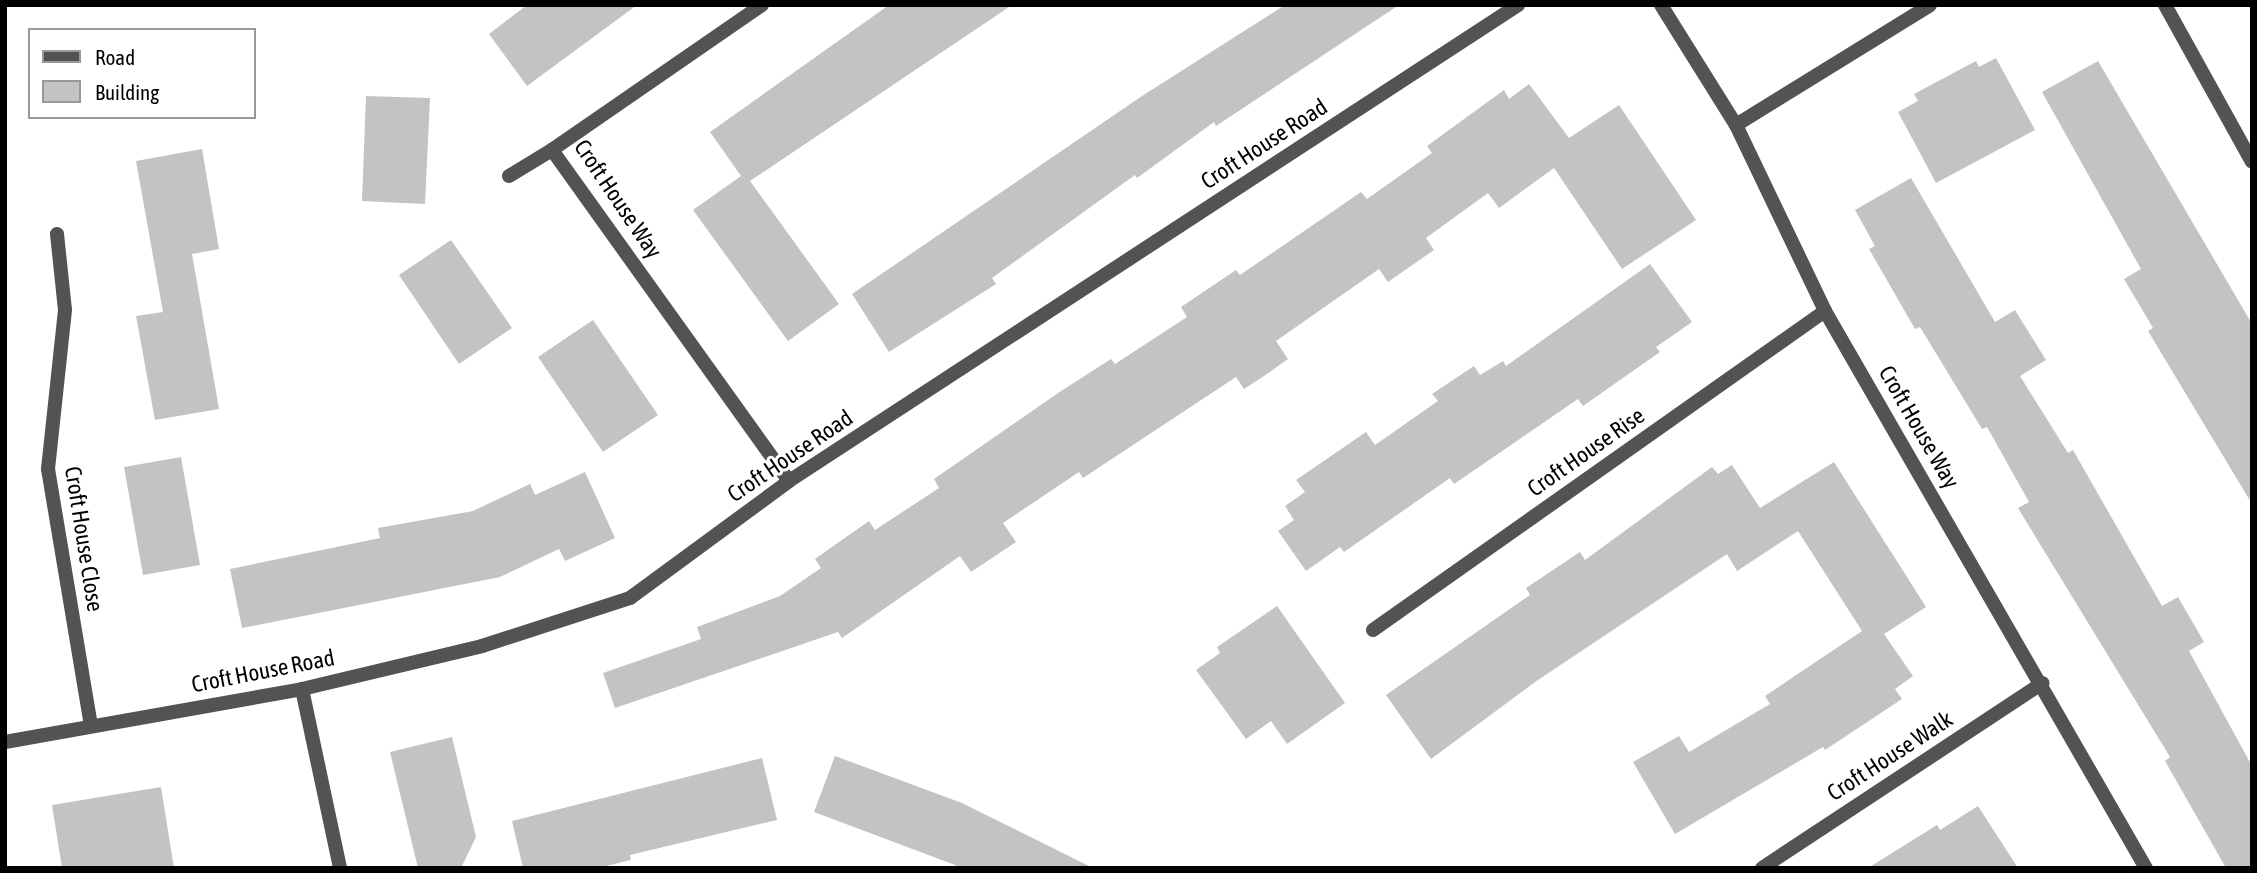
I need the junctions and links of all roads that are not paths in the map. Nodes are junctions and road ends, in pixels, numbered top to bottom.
1 (762, 5) edge
2 (1518, 5) edge
3 (1661, 5) edge
4 (1930, 5) edge
5 (2165, 5) edge
6 (1736, 125) junction
7 (552, 150) junction
8 (2252, 162) edge
9 (509, 176) dead end
10 (57, 234) dead end
11 (1825, 311) junction
12 (789, 481) junction
13 (1373, 630) dead end
14 (2043, 683) junction
15 (302, 689) junction
16 (92, 725) junction
17 (5, 742) edge
18 (340, 868) edge
19 (1762, 868) edge
20 (2146, 868) edge

1 - 7 street, Croft House Way
2 - 12 street, Croft House Road
3 - 6 street, Croft House Way
4 - 6 street
5 - 8 street
6 - 11 street, Croft House Way
7 - 9 street
7 - 12 street, Croft House Way
10 - 16 street, Croft House Close
11 - 13 street, Croft House Rise
11 - 14 street, Croft House Way
12 - 15 street, Croft House Road
14 - 19 street, Croft House Walk
14 - 20 street, Croft House Way
15 - 16 street, Croft House Road
15 - 18 street
16 - 17 street, Croft House Road

